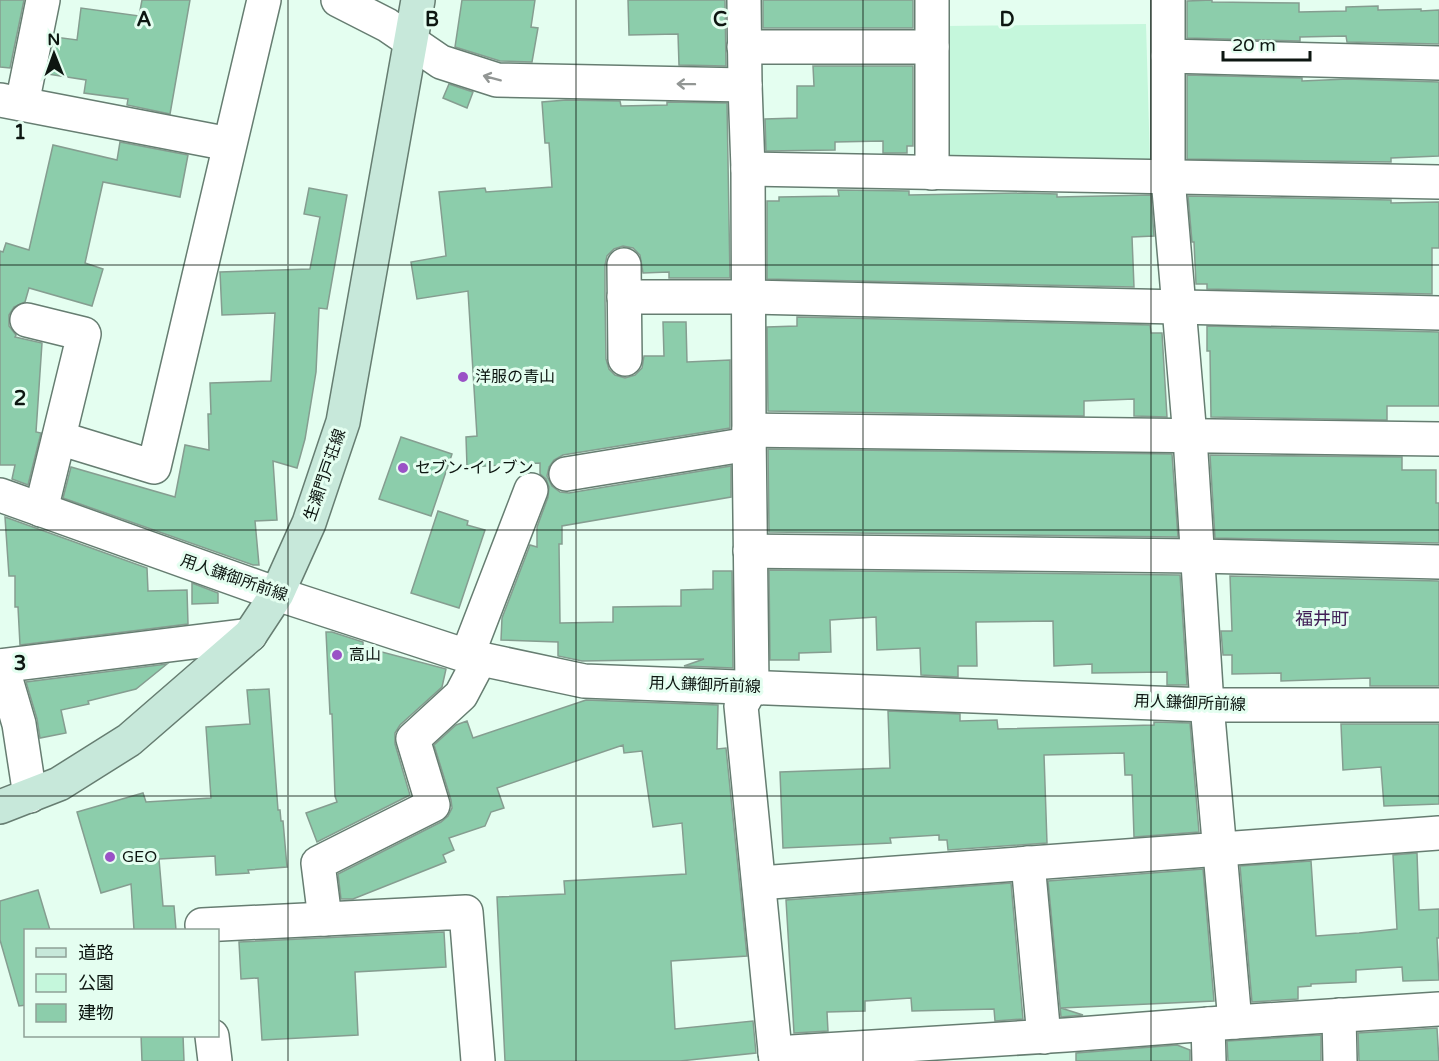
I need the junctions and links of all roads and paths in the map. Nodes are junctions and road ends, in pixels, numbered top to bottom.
1 (43, 0) edge
2 (264, 0) edge
3 (338, 0) edge
4 (418, 0) edge
5 (744, 0) edge
6 (932, 0) edge
7 (1168, 0) edge
8 (411, 40) junction
9 (744, 47) junction
10 (932, 47) junction
11 (1168, 56) junction
12 (1439, 63) edge
13 (745, 85) junction
14 (11, 102) edge
15 (230, 144) junction
16 (748, 169) junction
17 (932, 173) junction
18 (1168, 178) junction
19 (1439, 182) edge
20 (624, 265) dead end
21 (624, 297) junction
22 (749, 297) junction
23 (1178, 307) junction
24 (1439, 313) edge
25 (27, 320) dead end
26 (625, 358) dead end
27 (749, 437) junction
28 (1190, 437) junction
29 (59, 438) junction
30 (1439, 439) edge
31 (566, 474) dead end
32 (531, 490) dead end
33 (0, 495) edge
34 (41, 510) junction
35 (750, 551) junction
36 (1198, 556) junction
37 (1439, 562) edge
38 (277, 594) junction
39 (250, 635) junction
40 (473, 658) junction
41 (1, 666) edge
42 (752, 686) junction
43 (1206, 705) junction
44 (1439, 705) edge
45 (15, 801) edge
46 (1439, 833) edge
47 (1219, 849) junction
48 (1028, 863) junction
49 (759, 883) junction
50 (325, 919) junction
51 (203, 929) edge
52 (1439, 1009) edge
53 (1339, 1015) junction
54 (1221, 1023) junction
55 (212, 1037) edge
56 (1059, 1044) edge
57 (776, 1057) edge
58 (215, 1061) edge
59 (478, 1061) edge
60 (1209, 1061) edge
61 (1340, 1061) edge

1 - 14 street
2 - 15 street
3 - 8 street
4 - 8 main road, 生瀬門戸荘線
5 - 9 street
6 - 10 street
7 - 11 street
13 -> 8 street
8 - 38 main road, 生瀬門戸荘線
9 - 10 street
9 - 13 street
10 - 17 street
11 - 12 street
11 - 18 street
13 - 16 street
14 - 15 street
15 - 29 street
16 - 17 street
16 - 22 street
17 - 18 street
18 - 19 street
18 - 23 street
20 - 21 street
21 - 22 street
21 - 26 street
22 - 23 street
22 - 27 street
23 - 24 street
23 - 28 street
25 - 29 street
27 - 28 street
27 - 31 street
27 - 35 street
28 - 30 street
28 - 36 street
29 - 34 street
32 - 40 street
33 - 34 street, 用人鎌御所前線
34 - 38 street, 用人鎌御所前線
35 - 36 street
35 - 42 street
36 - 37 street
36 - 43 street
38 - 39 main road, 生瀬門戸荘線
38 - 40 street, 用人鎌御所前線
39 - 41 street
39 - 45 main road, 生瀬門戸荘線
40 - 42 street, 用人鎌御所前線
40 - 50 street
41 - 45 street
42 - 43 street, 用人鎌御所前線
42 - 49 street
43 - 44 street, 用人鎌御所前線
43 - 47 street
46 - 47 street
47 - 48 street
47 - 54 street
48 - 49 street
48 - 56 street
49 - 57 street
50 - 51 street
50 - 59 street
52 - 53 street
53 - 54 street
53 - 61 street
54 - 56 street
54 - 60 street
55 - 58 street
56 - 57 street

